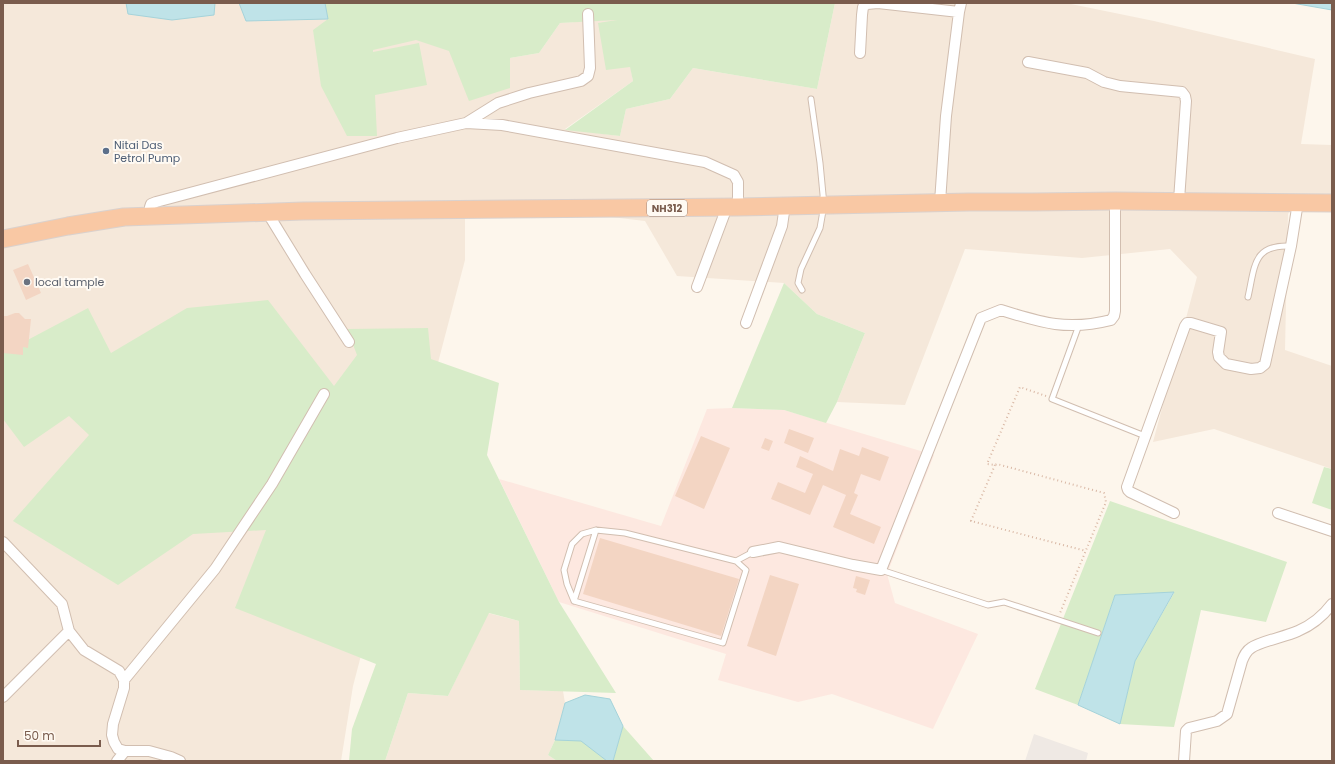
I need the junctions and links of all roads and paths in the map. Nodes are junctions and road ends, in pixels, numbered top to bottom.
1 (960, 7) edge
2 (588, 14) dead end
3 (860, 53) dead end
4 (1028, 62) dead end
5 (811, 99) dead end
6 (466, 123) junction
7 (1115, 200) junction
8 (1179, 200) junction
9 (940, 202) junction
10 (1298, 202) junction
11 (1332, 203) edge
12 (785, 205) junction
13 (824, 205) junction
14 (733, 207) junction
15 (267, 212) junction
16 (150, 216) junction
17 (3, 239) edge
18 (1291, 246) junction
19 (696, 287) dead end
20 (802, 290) dead end
21 (1248, 297) dead end
22 (746, 323) dead end
23 (1079, 326) junction
24 (349, 342) dead end
25 (324, 394) dead end
26 (1052, 399) junction
27 (1145, 436) junction
28 (995, 465) junction
29 (1278, 512) dead end
30 (1174, 513) dead end
31 (596, 530) junction
32 (1332, 531) edge
33 (3, 542) edge
34 (1086, 551) junction
35 (753, 552) joint
36 (736, 561) junction
37 (881, 570) junction
38 (574, 601) junction
39 (1332, 604) edge
40 (1058, 620) junction
41 (69, 631) junction
42 (1098, 633) dead end
43 (124, 680) junction
44 (3, 697) edge
45 (125, 751) junction
46 (117, 761) edge
47 (180, 761) edge
48 (1184, 761) edge

1 - 3 street
1 - 9 street
2 - 6 street
4 - 8 street
5 - 13 lane
6 - 14 street
6 - 16 street
7 - 8 highway, NH312
7 - 9 highway, NH312
7 - 23 street
8 - 10 highway, NH312
9 - 13 highway, NH312
10 - 11 highway, NH312
10 - 18 street
12 - 13 highway, NH312
12 - 14 highway, NH312
12 - 22 street
13 - 20 lane
14 - 15 highway, NH312
14 - 19 street
15 - 16 highway, NH312
15 - 24 street
16 - 17 highway, NH312
18 - 21 lane
18 - 27 street
23 - 26 lane
23 - 37 street
25 - 43 street
26 - 27 lane
26 - 28 path
27 - 30 street
28 - 34 path
28 - 34 path
29 - 32 street
31 - 36 lane
31 - 38 lane
31 - 38 lane
33 - 41 street
34 - 40 path
35 - 36 lane
35 - 37 street
36 - 38 lane
37 - 40 lane
39 - 48 street
40 - 42 lane
41 - 43 street
41 - 44 street
43 - 45 street
45 - 46 street
45 - 47 street

